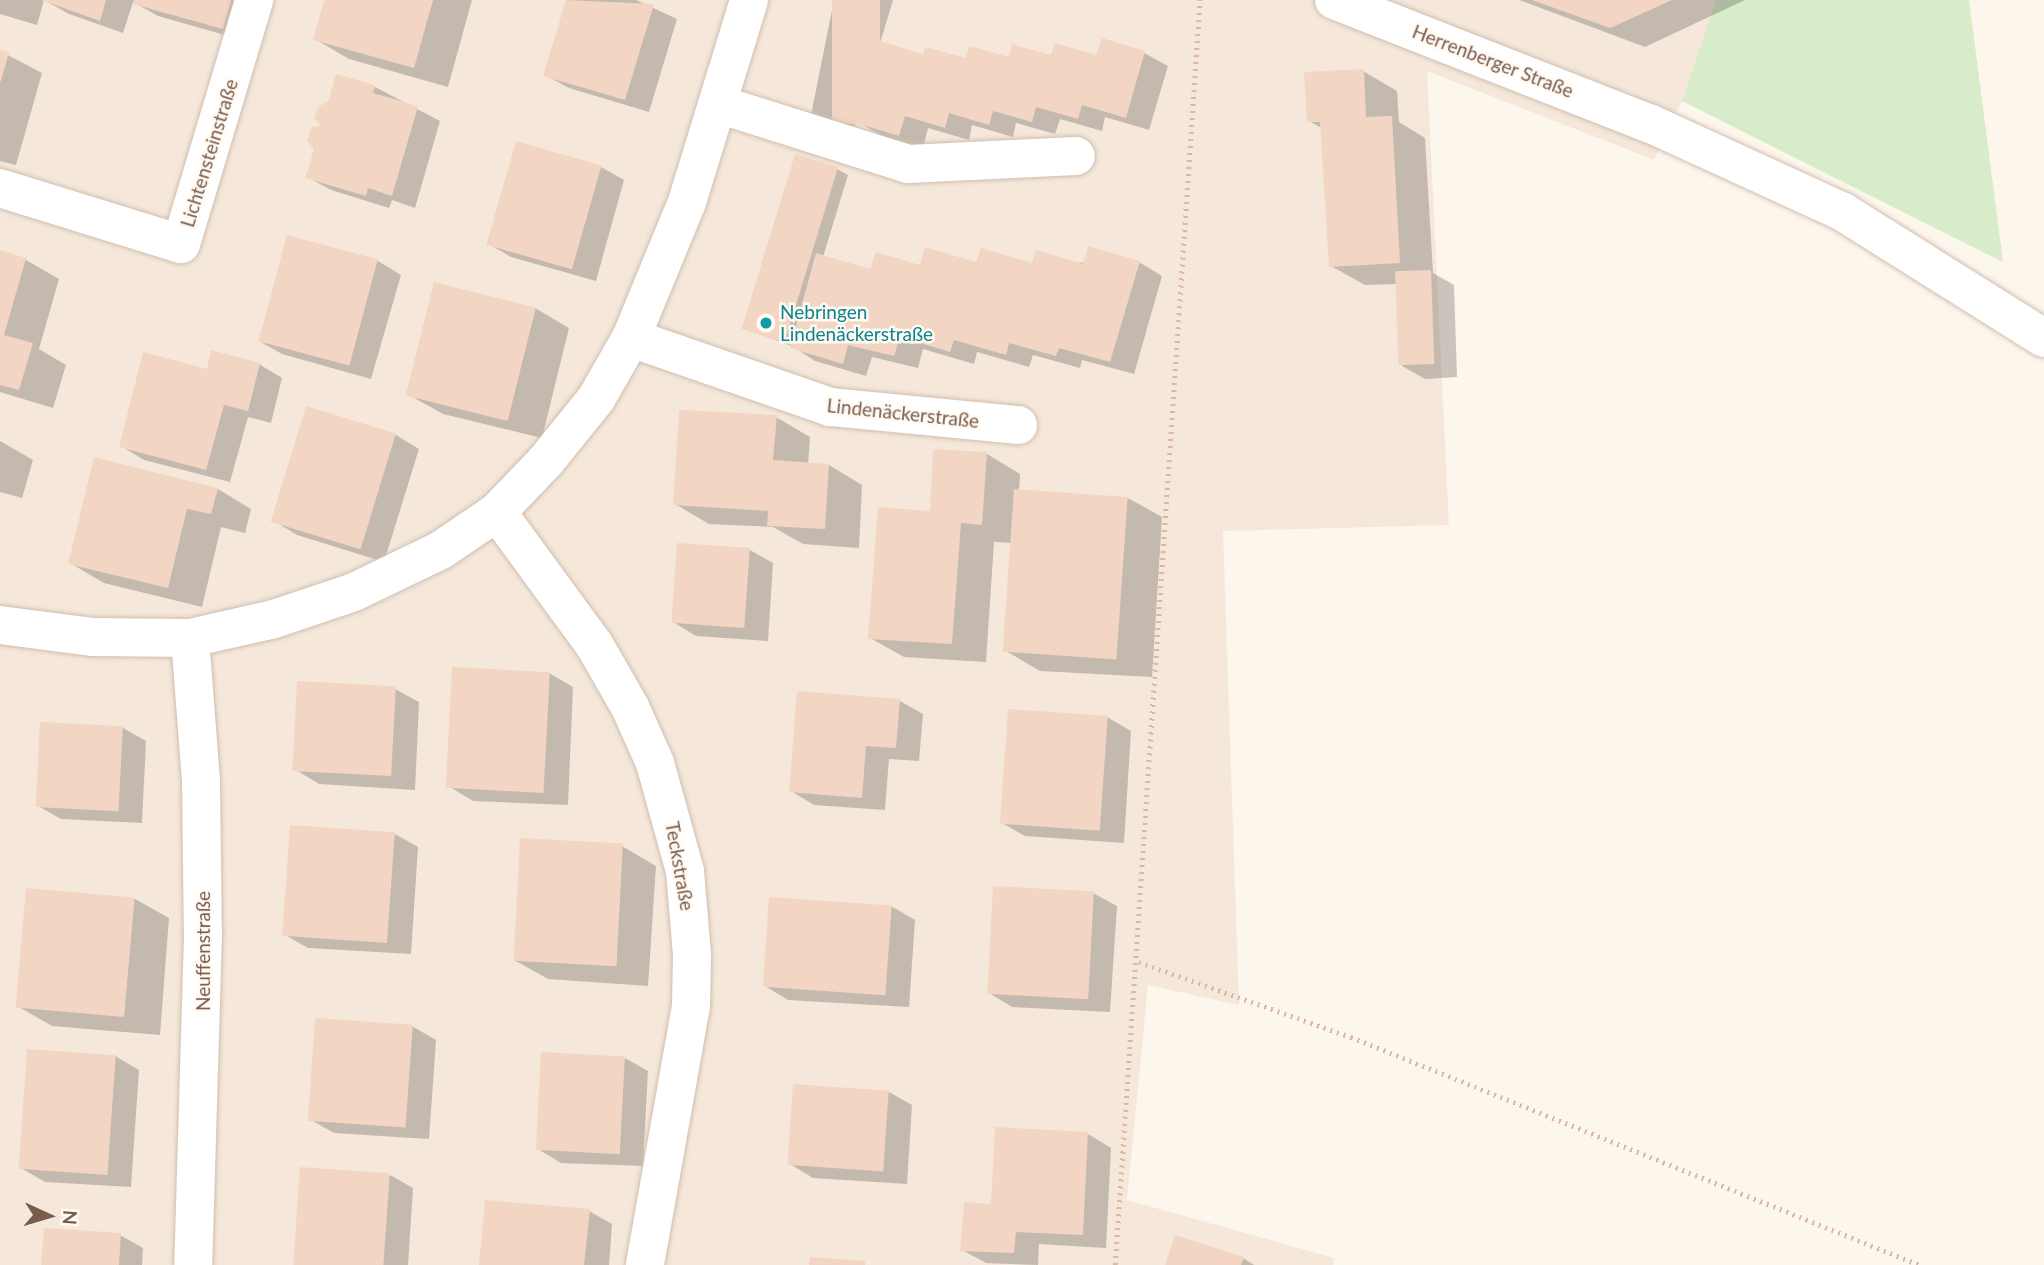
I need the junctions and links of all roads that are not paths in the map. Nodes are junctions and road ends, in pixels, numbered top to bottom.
1 (254, 0) edge
2 (749, 0) edge
3 (1334, 0) edge
4 (718, 104) junction
5 (1076, 156) dead end
6 (0, 188) edge
7 (631, 338) junction
8 (2044, 338) edge
9 (1018, 425) dead end
10 (496, 512) junction
11 (0, 625) edge
12 (190, 638) junction
13 (193, 1265) edge
14 (645, 1265) edge

1 - 6 street, Lichtensteinstraße
2 - 4 street
3 - 8 street, Herrenberger Straße
4 - 5 street
4 - 7 street
7 - 9 street, Lindenäckerstraße
7 - 10 street
10 - 12 street
10 - 14 street, Teckstraße
11 - 12 street
12 - 13 street, Neuffenstraße

